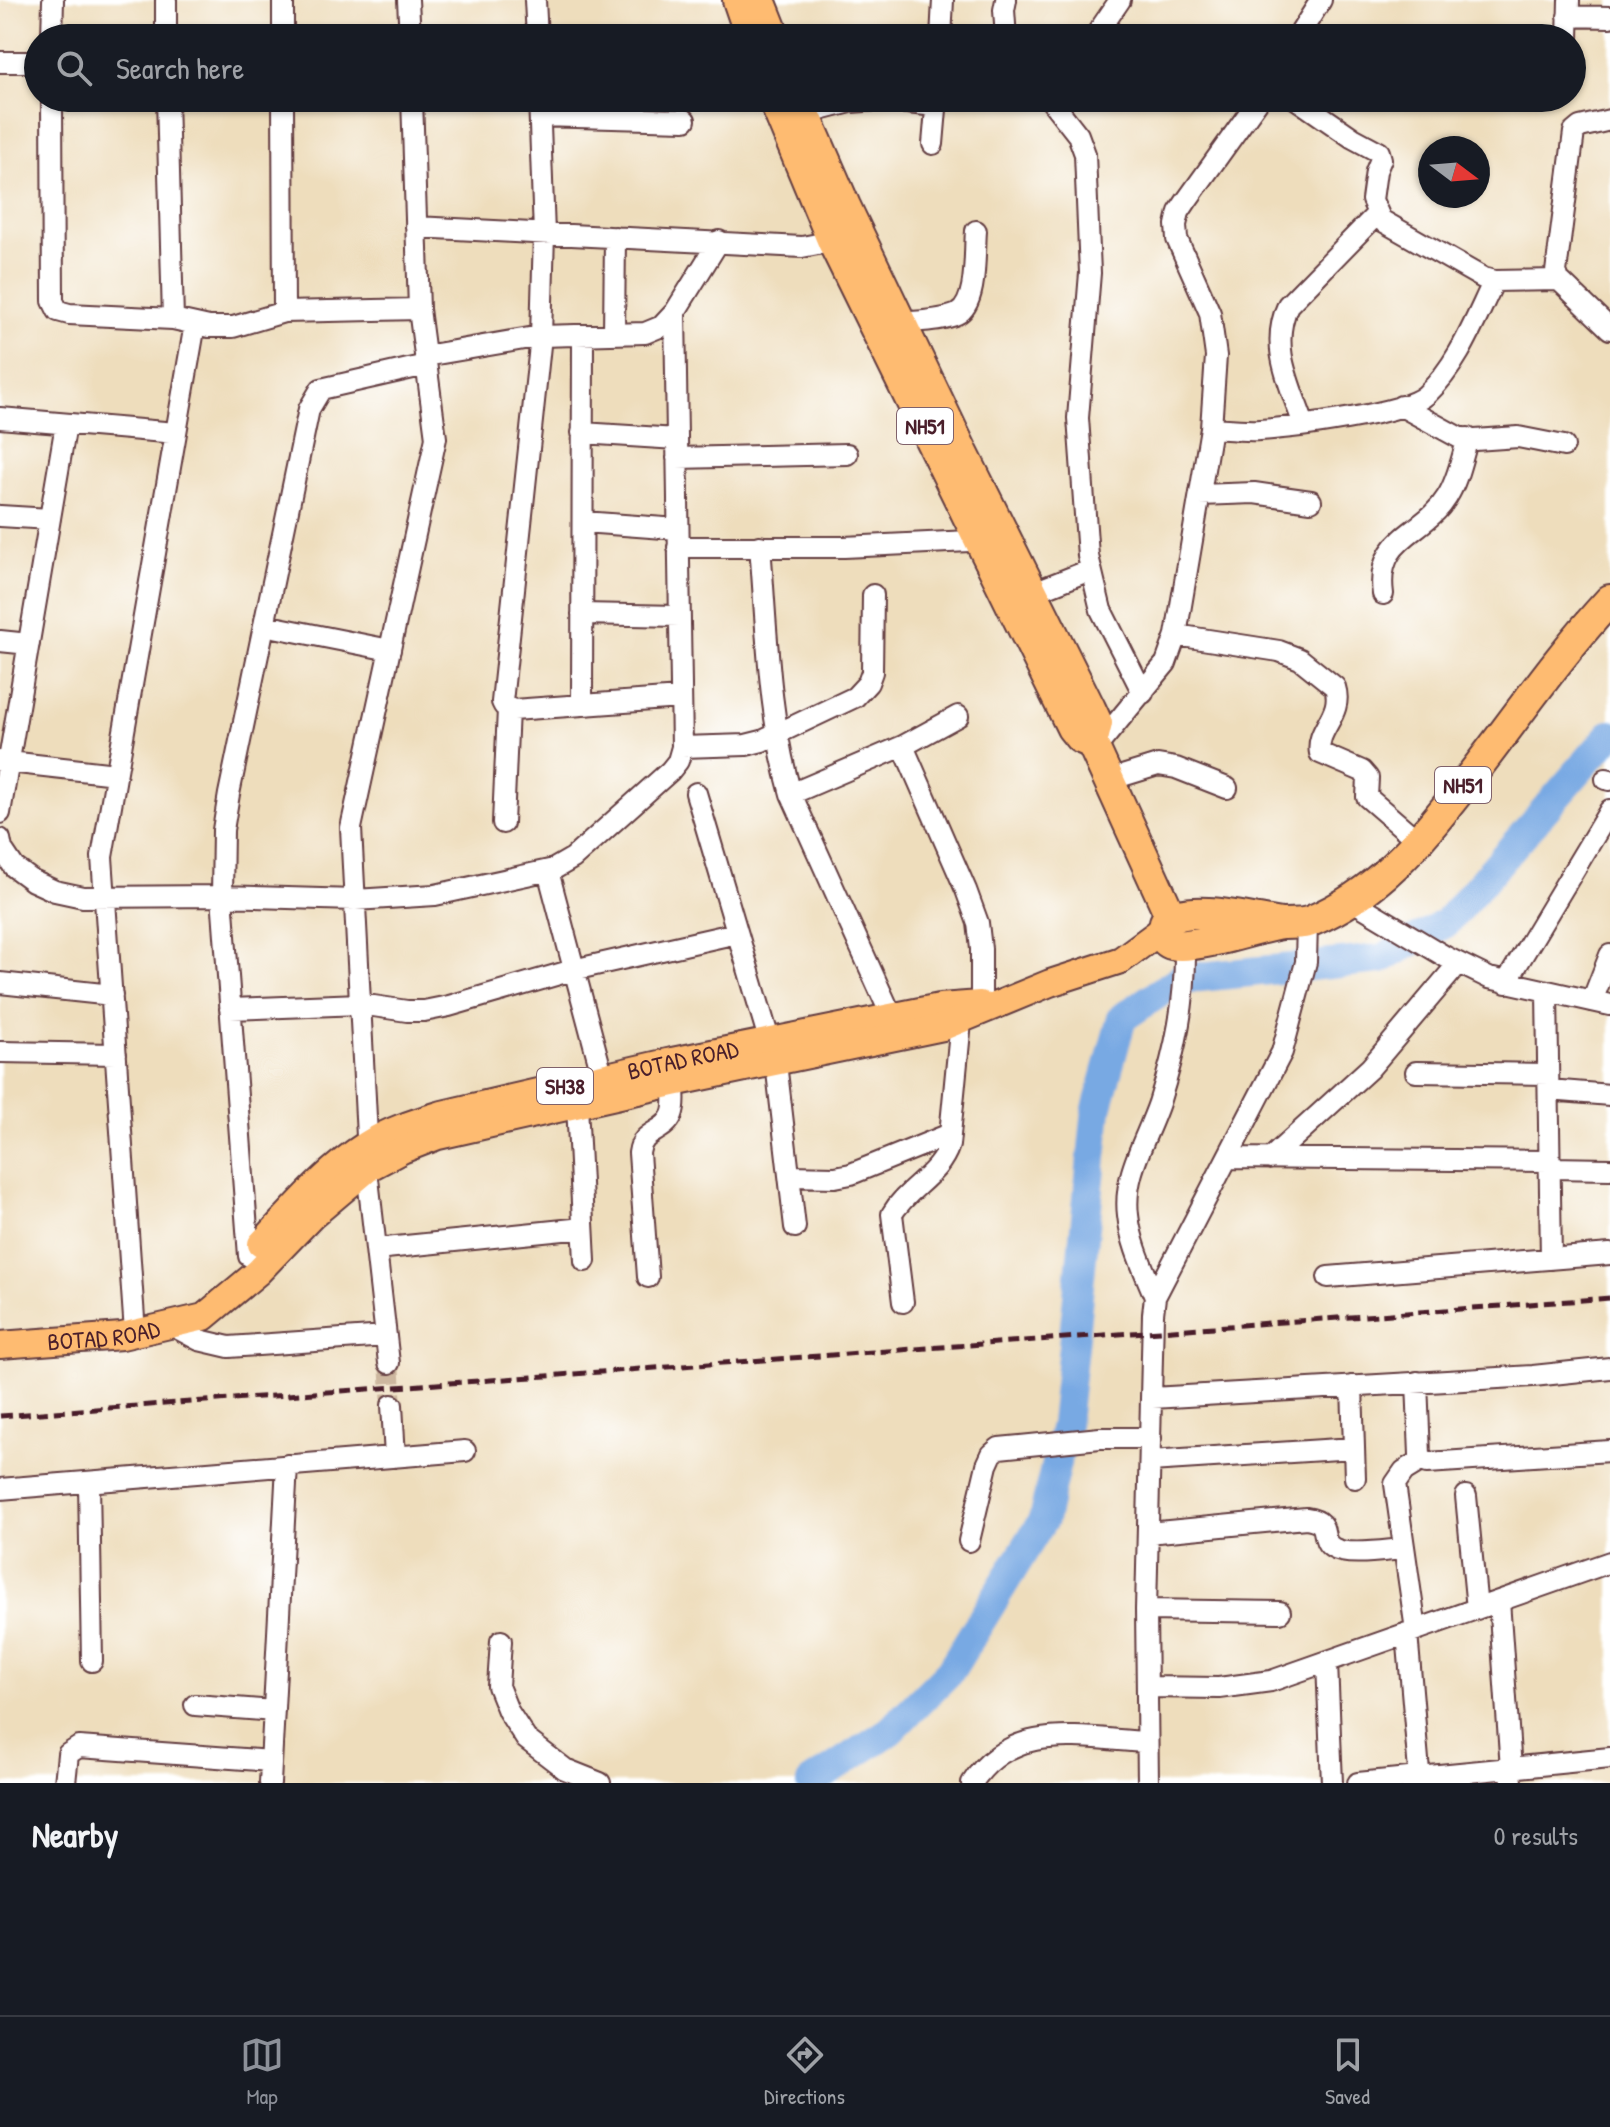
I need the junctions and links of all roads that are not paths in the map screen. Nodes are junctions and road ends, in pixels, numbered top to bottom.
1 (53, 0) edge
2 (166, 0) edge
3 (283, 0) edge
4 (408, 0) edge
5 (535, 0) edge
6 (738, 0) edge
7 (760, 0) edge
8 (943, 0) edge
9 (1006, 0) edge
10 (1120, 0) edge
11 (1321, 0) edge
12 (1569, 8) edge
13 (1610, 17) edge
14 (52, 24) edge
15 (166, 24) edge
16 (283, 24) edge
17 (409, 24) edge
18 (536, 24) edge
19 (746, 24) edge
20 (769, 24) edge
21 (942, 24) edge
22 (1005, 24) edge
23 (1104, 24) edge
24 (1306, 24) edge
25 (0, 62) edge
26 (24, 62) edge
27 (52, 112) edge
28 (167, 112) edge
29 (283, 112) edge
30 (412, 112) edge
31 (539, 112) edge
32 (595, 112) edge
33 (780, 112) edge
34 (803, 112) edge
35 (936, 112) edge
36 (1061, 112) edge
37 (1071, 112) edge
38 (1250, 112) edge
39 (1315, 112) edge
40 (685, 120) dead end
41 (1610, 120) edge
42 (1069, 122) junction
43 (933, 144) dead end
44 (1377, 214) junction
45 (416, 227) junction
46 (976, 231) dead end
47 (544, 234) junction
48 (615, 237) junction
49 (846, 238) junction
50 (726, 241) junction
51 (1559, 280) junction
52 (1494, 281) junction
53 (419, 309) junction
54 (284, 312) junction
55 (675, 312) junction
56 (173, 319) junction
57 (901, 323) junction
58 (195, 324) junction
59 (1610, 329) edge
60 (614, 334) junction
61 (583, 335) junction
62 (541, 336) junction
63 (426, 360) junction
64 (1401, 406) junction
65 (0, 418) edge
66 (66, 424) junction
67 (1304, 425) junction
68 (1211, 428) junction
69 (176, 433) junction
70 (582, 433) junction
71 (1468, 438) junction
72 (1564, 446) dead end
73 (677, 449) junction
74 (847, 454) dead end
75 (1200, 495) junction
76 (1311, 501) dead end
77 (0, 516) edge
78 (50, 519) junction
79 (583, 522) junction
80 (678, 538) junction
81 (994, 540) junction
82 (760, 546) junction
83 (1090, 570) junction
84 (1034, 592) junction
85 (1383, 594) dead end
86 (873, 595) dead end
87 (1610, 600) edge
88 (582, 614) junction
89 (679, 616) junction
90 (264, 625) junction
91 (1176, 635) junction
92 (0, 641) edge
93 (29, 644) junction
94 (390, 650) junction
95 (1143, 693) junction
96 (680, 698) junction
97 (582, 705) junction
98 (508, 709) junction
99 (958, 716) dead end
100 (775, 735) junction
101 (903, 746) junction
102 (1093, 746) junction
103 (682, 747) junction
104 (4, 761) edge
105 (116, 774) junction
106 (1109, 780) junction
107 (1227, 788) dead end
108 (696, 793) dead end
109 (791, 794) junction
110 (1610, 810) edge
111 (0, 813) edge
112 (503, 823) dead end
113 (0, 839) edge
114 (1418, 841) junction
115 (548, 871) junction
116 (222, 896) junction
117 (104, 897) junction
118 (355, 900) junction
119 (1351, 900) junction
120 (1295, 923) junction
121 (737, 933) junction
122 (1173, 934) junction
123 (1610, 955) edge
124 (1452, 960) junction
125 (573, 970) junction
126 (0, 983) edge
127 (1506, 983) junction
128 (1547, 992) junction
129 (112, 995) junction
130 (1601, 1003) edge
131 (360, 1004) junction
132 (230, 1009) junction
133 (982, 1009) junction
134 (892, 1017) junction
135 (0, 1052) edge
136 (773, 1053) junction
137 (116, 1054) junction
138 (672, 1072) junction
139 (1416, 1072) dead end
140 (603, 1078) junction
141 (1548, 1082) junction
142 (1610, 1095) edge
143 (577, 1105) junction
144 (950, 1134) junction
145 (1229, 1158) junction
146 (1270, 1159) junction
147 (368, 1161) junction
148 (1550, 1165) junction
149 (1610, 1169) edge
150 (791, 1176) junction
151 (795, 1227) dead end
152 (583, 1228) junction
153 (376, 1249) junction
154 (1610, 1254) edge
155 (249, 1256) junction
156 (1551, 1259) junction
157 (585, 1261) dead end
158 (648, 1277) dead end
159 (1328, 1277) dead end
160 (1155, 1297) junction
161 (903, 1302) dead end
162 (204, 1317) junction
163 (171, 1325) junction
164 (135, 1333) junction
165 (386, 1336) junction
166 (0, 1345) edge
167 (389, 1363) tunnel mouth
168 (1610, 1368) edge
169 (1417, 1382) junction
170 (1352, 1386) junction
171 (1152, 1398) junction
172 (392, 1405) tunnel mouth
173 (1151, 1438) junction
174 (1354, 1448) junction
175 (465, 1451) dead end
176 (1610, 1451) edge
177 (395, 1457) junction
178 (1422, 1460) junction
179 (1150, 1461) junction
180 (287, 1465) junction
181 (1355, 1478) dead end
182 (89, 1482) junction
183 (0, 1489) edge
184 (1466, 1496) dead end
185 (1148, 1533) junction
186 (969, 1541) dead end
187 (1404, 1549) junction
188 (1610, 1562) edge
189 (1499, 1601) junction
190 (1477, 1609) junction
191 (1146, 1610) junction
192 (1280, 1612) dead end
193 (1411, 1632) junction
194 (501, 1641) dead end
195 (92, 1661) dead end
196 (1327, 1663) junction
197 (1147, 1687) junction
198 (195, 1705) dead end
199 (274, 1711) junction
200 (1147, 1742) junction
201 (1610, 1758) edge
202 (271, 1761) junction
203 (1512, 1775) edge
204 (1420, 1780) edge
205 (65, 1783) edge
206 (270, 1783) edge
207 (600, 1783) edge
208 (972, 1783) edge
209 (1148, 1783) edge
210 (1332, 1783) edge
211 (1358, 1783) edge

1 - 14 street
2 - 15 street
3 - 16 street
4 - 17 street
5 - 18 street
6 - 19 highway
7 - 20 highway
8 - 21 street
9 - 22 street
10 - 23 street
11 - 24 street
12 - 13 street
25 - 26 street
27 - 56 street
28 - 56 street
29 - 54 street
30 - 45 street
31 - 47 street
32 - 40 street
33 - 49 highway, NH51
34 - 49 highway, NH51
35 - 43 street
36 - 42 street
37 - 42 street
38 - 68 street
39 - 44 street
41 - 51 street
42 - 83 street
44 - 52 street
44 - 67 street
45 - 47 street
45 - 53 street
46 - 57 street
47 - 48 street
47 - 62 street
48 - 50 street
48 - 60 street
49 - 50 street
49 - 57 highway, NH51
49 - 81 highway, NH51
50 - 55 street
51 - 52 street
51 - 59 street
52 - 64 street
53 - 54 street
53 - 63 street
54 - 58 street
55 - 60 street
55 - 73 street
56 - 58 street
57 - 81 highway, NH51
58 - 69 street
60 - 61 street
61 - 62 street
61 - 70 street
62 - 63 street
62 - 98 street
63 - 90 street
63 - 94 street
64 - 67 street
64 - 71 street
65 - 66 street
66 - 69 street
66 - 78 street
67 - 68 street
68 - 75 street
69 - 105 street
70 - 73 street
70 - 79 street
71 - 72 street
71 - 85 street
73 - 74 street
73 - 80 street
75 - 76 street
75 - 91 street
77 - 78 street
78 - 93 street
79 - 80 street
79 - 88 street
80 - 82 street
80 - 89 street
81 - 82 street
81 - 84 highway, NH51
81 - 102 highway, NH51
82 - 100 street
83 - 84 street
83 - 95 street
84 - 102 highway, NH51
86 - 100 street
87 - 114 highway, NH51
88 - 89 street
88 - 97 street
89 - 96 street
90 - 94 street
90 - 116 street
91 - 95 street
91 - 114 street
92 - 93 street
93 - 104 street
94 - 118 street
95 - 102 street
96 - 97 street
96 - 103 street
97 - 98 street
98 - 112 street
99 - 101 street
100 - 103 street
100 - 109 street
101 - 109 street
101 - 133 street
102 - 106 highway, NH51
103 - 115 street
104 - 105 street
104 - 111 street
105 - 117 street
106 - 107 street
106 - 122 highway, NH51
108 - 121 street
109 - 134 street
110 - 127 street
113 - 117 street
114 - 119 highway, NH51
115 - 118 street
115 - 125 street
116 - 117 street
116 - 118 street
116 - 132 street
117 - 129 street
118 - 131 street
119 - 120 highway, NH51
119 - 124 street
120 - 122 highway
120 - 145 street
121 - 125 street
121 - 136 street
122 - 133 main road, BOTAD ROAD / SH38
122 - 160 street
123 - 130 street
124 - 127 street
124 - 146 street
125 - 131 street
125 - 140 street
126 - 129 street
127 - 128 street
128 - 130 street
128 - 141 street
129 - 137 street
131 - 132 street
131 - 147 street
132 - 155 street
133 - 134 main road, BOTAD ROAD / SH38
133 - 136 main road, BOTAD ROAD / SH38
133 - 144 street
134 - 136 main road, BOTAD ROAD / SH38
135 - 137 street
136 - 138 main road, BOTAD ROAD / SH38
136 - 150 street
137 - 164 street
138 - 140 main road, BOTAD ROAD / SH38
138 - 143 main road, BOTAD ROAD / SH38
138 - 158 street
139 - 141 street
140 - 147 main road, BOTAD ROAD / SH38
141 - 142 street
141 - 148 street
143 - 147 main road, BOTAD ROAD / SH38
143 - 152 street
144 - 150 street
144 - 161 street
145 - 146 street
145 - 160 street
146 - 148 street
147 - 153 street
147 - 155 main road, BOTAD ROAD / SH38
147 - 162 main road, BOTAD ROAD / SH38
148 - 149 street
148 - 156 street
150 - 151 street
152 - 153 street
152 - 157 street
153 - 165 street
154 - 156 street
155 - 162 main road, BOTAD ROAD / SH38
156 - 159 street
160 - 171 street
162 - 163 main road, BOTAD ROAD / SH38
163 - 164 main road, BOTAD ROAD / SH38
163 - 165 street
164 - 166 main road, BOTAD ROAD / SH38
165 - 167 street
168 - 169 street
169 - 170 street
169 - 178 street
170 - 171 street
170 - 174 street
171 - 173 street
172 - 177 street
173 - 179 street
173 - 186 street
174 - 179 street
174 - 181 street
175 - 177 street
176 - 178 street
177 - 180 street
178 - 187 street
179 - 185 street
180 - 182 street
180 - 199 street
182 - 183 street
182 - 195 street
184 - 190 street
185 - 187 street
185 - 191 street
187 - 193 street
188 - 189 street
189 - 190 street
189 - 203 street
190 - 193 street
191 - 192 street
191 - 197 street
193 - 196 street
193 - 204 street
194 - 207 street
196 - 197 street
196 - 210 street
197 - 200 street
198 - 199 street
199 - 202 street
200 - 208 street
200 - 209 street
201 - 203 street
202 - 205 street
202 - 206 street
203 - 204 street
204 - 211 street

